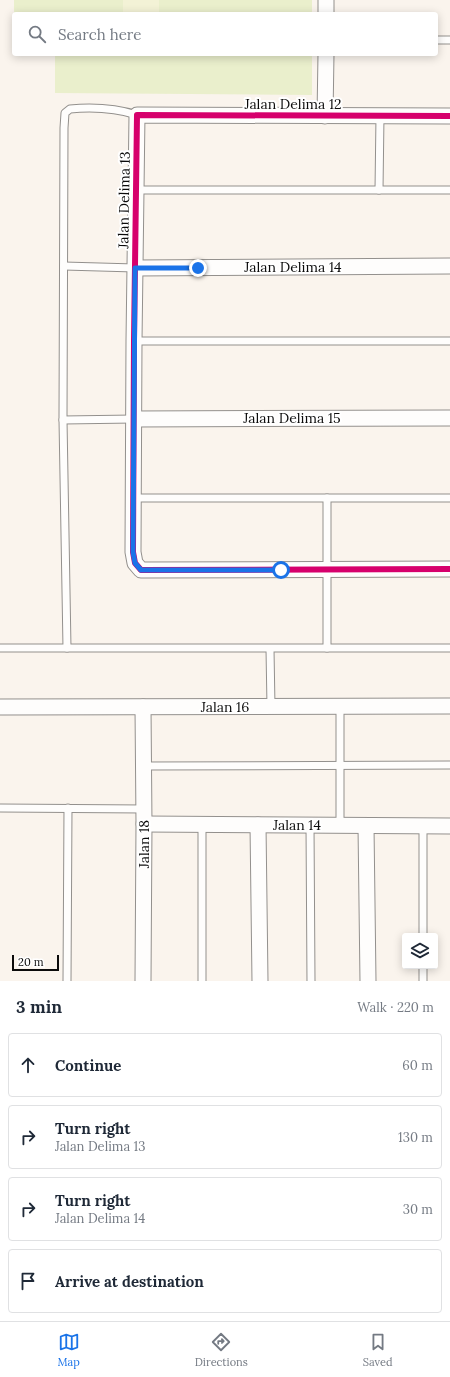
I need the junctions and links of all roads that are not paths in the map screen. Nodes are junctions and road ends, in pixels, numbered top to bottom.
1 (326, 0) edge
2 (326, 12) edge
3 (438, 40) edge
4 (450, 40) edge
5 (326, 56) edge
6 (137, 115) junction
7 (325, 116) junction
8 (380, 116) junction
9 (450, 116) edge
10 (136, 190) junction
11 (379, 190) junction
12 (450, 190) edge
13 (64, 266) junction
14 (450, 266) edge
15 (135, 268) junction
16 (134, 341) junction
17 (450, 341) edge
18 (450, 418) edge
19 (134, 419) junction
20 (63, 420) junction
21 (134, 498) junction
22 (327, 498) junction
23 (450, 498) edge
24 (327, 569) junction
25 (450, 569) edge
26 (0, 648) edge
27 (67, 648) junction
28 (270, 648) junction
29 (327, 648) junction
30 (450, 648) edge
31 (450, 706) edge
32 (0, 707) edge
33 (143, 707) junction
34 (271, 707) junction
35 (340, 707) junction
36 (450, 765) edge
37 (143, 766) junction
38 (340, 766) junction
39 (0, 808) edge
40 (68, 808) junction
41 (144, 816) junction
42 (202, 824) junction
43 (258, 825) junction
44 (310, 825) junction
45 (340, 825) junction
46 (366, 826) junction
47 (423, 826) junction
48 (450, 826) edge
49 (423, 933) edge
50 (423, 969) edge
51 (67, 981) edge
52 (143, 981) edge
53 (202, 981) edge
54 (260, 981) edge
55 (311, 981) edge
56 (368, 981) edge
57 (423, 981) edge

1 - 2 street
3 - 4 lane
5 - 7 street
6 - 7 street, Jalan Delima 12
6 - 10 street, Jalan Delima 13
6 - 13 lane
7 - 8 street, Jalan Delima 12
8 - 9 street, Jalan Delima 12
8 - 11 lane
10 - 11 lane
10 - 15 street, Jalan Delima 13
11 - 12 lane
13 - 15 lane
13 - 20 lane
14 - 15 street, Jalan Delima 14
15 - 16 street, Jalan Delima 13
16 - 17 lane
16 - 19 street, Jalan Delima 13
18 - 19 street, Jalan Delima 15
19 - 20 lane
19 - 21 street, Jalan Delima 13
20 - 27 lane
21 - 22 lane
21 - 24 street, Jalan Delima 13
22 - 23 lane
22 - 24 lane
24 - 25 street
24 - 29 lane
26 - 27 lane
27 - 28 lane
28 - 29 lane
28 - 34 lane
29 - 30 lane
31 - 35 street, Jalan 16
32 - 33 street, Jalan 16
33 - 34 street, Jalan 16
33 - 37 street, Jalan 18
34 - 35 street, Jalan 16
35 - 38 lane
36 - 38 lane
37 - 38 lane
37 - 41 street, Jalan 18
38 - 45 lane
39 - 40 lane
40 - 41 lane
40 - 51 lane
41 - 42 street, Jalan 14
41 - 52 street, Jalan 18
42 - 43 street, Jalan 14
42 - 53 lane
43 - 44 street, Jalan 14
43 - 54 street
44 - 45 street, Jalan 14
44 - 55 lane
45 - 46 street, Jalan 14
46 - 47 street, Jalan 14
46 - 56 street
47 - 48 street, Jalan 14
47 - 49 lane
50 - 57 lane

